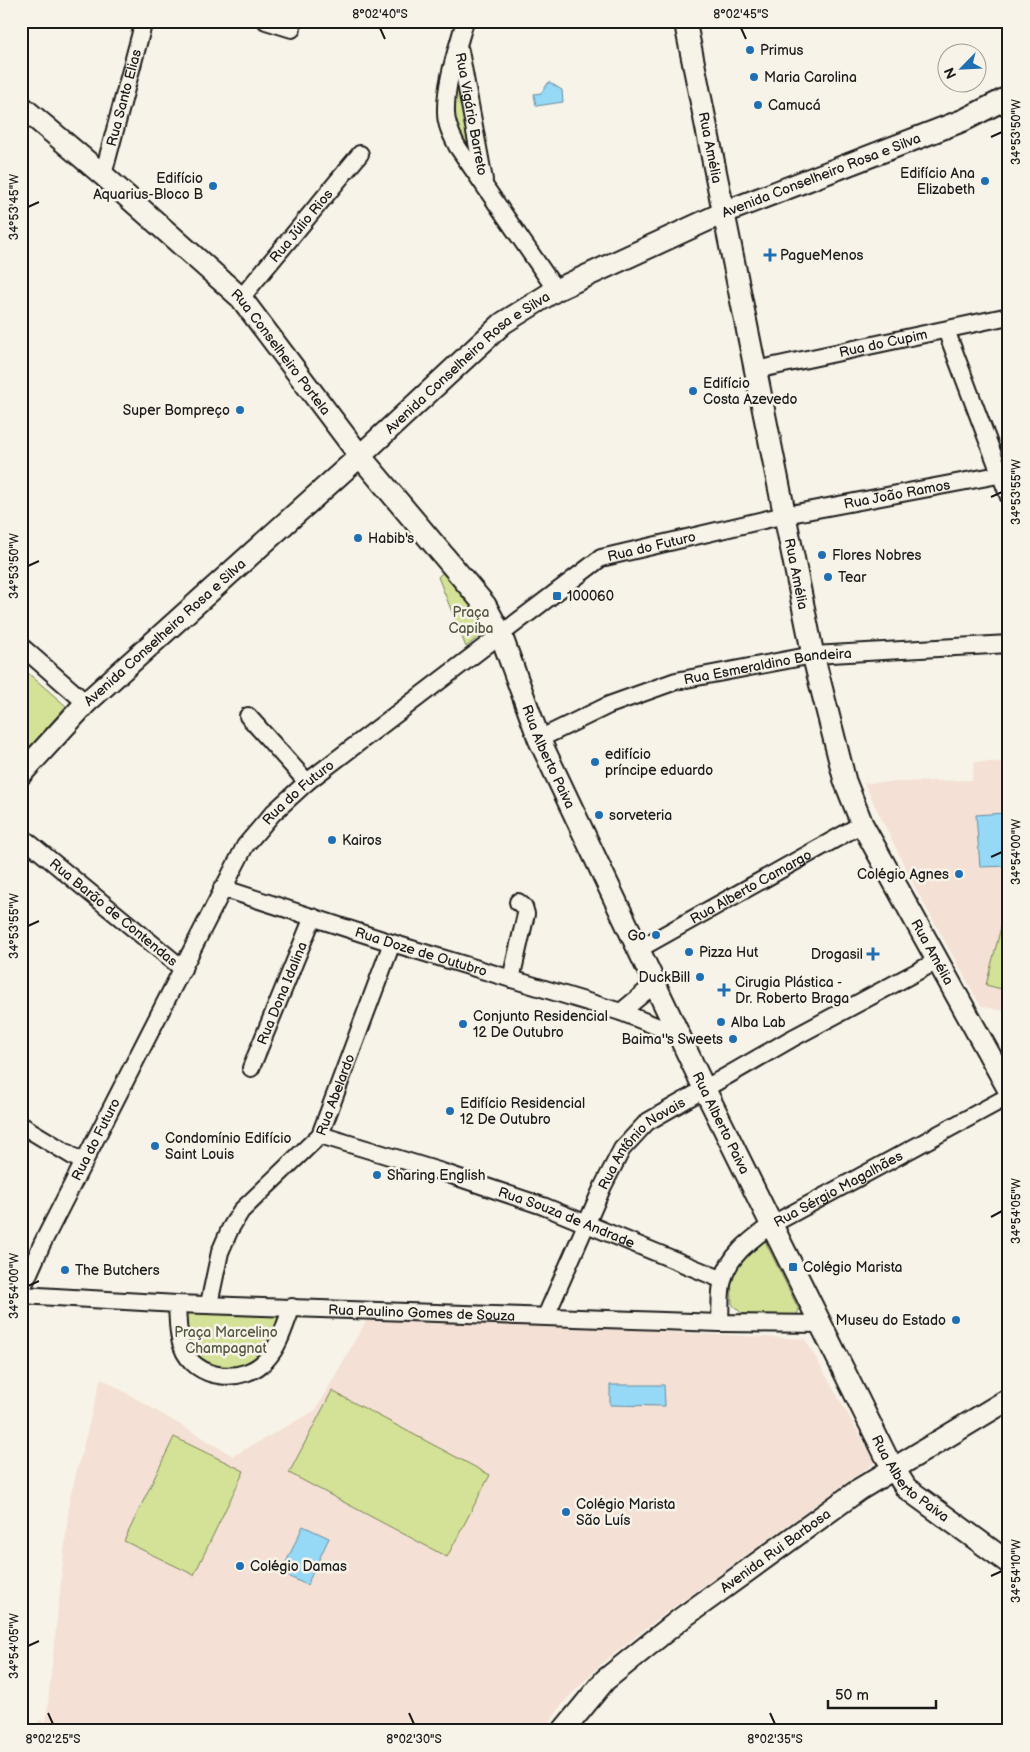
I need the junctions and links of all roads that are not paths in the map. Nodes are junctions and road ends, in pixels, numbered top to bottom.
1 (144, 21) edge
2 (266, 21) edge
3 (465, 21) edge
4 (685, 21) edge
5 (292, 29) dead end
6 (459, 44) junction
7 (1009, 97) edge
8 (21, 106) edge
9 (360, 154) dead end
10 (103, 175) junction
11 (485, 184) junction
12 (725, 212) junction
13 (556, 290) junction
14 (241, 298) junction
15 (1009, 316) edge
16 (946, 330) junction
17 (756, 370) junction
18 (360, 456) junction
19 (1004, 474) edge
20 (1009, 497) edge
21 (786, 515) junction
22 (500, 635) junction
23 (1009, 644) edge
24 (21, 646) edge
25 (813, 655) junction
26 (86, 703) junction
27 (248, 716) dead end
28 (540, 739) junction
29 (21, 774) edge
30 (307, 782) junction
31 (862, 824) junction
32 (21, 836) edge
33 (222, 888) junction
34 (518, 902) dead end
35 (313, 917) junction
36 (392, 943) junction
37 (639, 949) junction
38 (937, 961) junction
39 (183, 969) junction
40 (510, 979) junction
41 (654, 979) junction
42 (621, 1012) junction
43 (681, 1036) junction
44 (251, 1068) dead end
45 (704, 1088) junction
46 (1009, 1090) edge
47 (1009, 1096) edge
48 (21, 1125) edge
49 (320, 1135) junction
50 (84, 1163) junction
51 (586, 1224) junction
52 (771, 1225) junction
53 (723, 1280) junction
54 (21, 1291) edge
55 (21, 1295) edge
56 (177, 1304) junction
57 (210, 1304) junction
58 (292, 1307) junction
59 (546, 1316) junction
60 (720, 1323) junction
61 (822, 1324) junction
62 (1009, 1399) edge
63 (894, 1470) junction
64 (1009, 1563) edge
65 (563, 1731) edge

1 - 10 street, Rua Santo Elias
2 - 5 street
3 - 6 street, Rua Vigário Barreto
4 - 12 main road, Rua Amélia
6 - 11 street, Rua Vigário Barreto
6 - 11 street, Rua Vigário Barreto
7 - 12 main road, Avenida Conselheiro Rosa e Silva
8 - 10 main road, Rua Conselheiro Portela
9 - 14 street, Rua Júlio Rios
10 - 14 main road, Rua Conselheiro Portela
11 - 13 street, Rua Vigário Barreto
12 - 13 main road, Avenida Conselheiro Rosa e Silva
12 - 17 main road, Rua Amélia
13 - 18 main road, Avenida Conselheiro Rosa e Silva
14 - 18 main road, Rua Conselheiro Portela
15 - 16 street, Rua do Cupim
16 - 17 street, Rua do Cupim
16 - 19 street
17 - 21 main road, Rua Amélia
18 - 22 main road, Rua Conselheiro Portela
18 - 26 main road, Avenida Conselheiro Rosa e Silva
19 - 20 street
19 - 21 street, Rua João Ramos
21 - 22 street, Rua do Futuro
21 - 25 main road, Rua Amélia
22 - 28 main road, Rua Alberto Paiva
22 - 30 street, Rua do Futuro
23 - 25 street, Rua Esmeraldino Bandeira
24 - 26 street
25 - 28 street, Rua Esmeraldino Bandeira
25 - 31 main road, Rua Amélia
26 - 29 main road, Avenida Conselheiro Rosa e Silva
27 - 30 street
28 - 37 main road, Rua Alberto Paiva
30 - 33 street, Rua do Futuro
31 - 37 street, Rua Alberto Camargo
31 - 38 main road, Rua Amélia
32 - 39 street, Rua Barão de Contendas
33 - 35 street, Rua Doze de Outubro
33 - 39 street, Rua do Futuro
34 - 40 street
35 - 36 street, Rua Doze de Outubro
35 - 44 street, Rua Dona Idalina
36 - 40 street, Rua Doze de Outubro
36 - 49 street, Rua Abelardo
37 - 41 main road, Rua Alberto Paiva
38 - 45 street, Rua Antônio Novais
38 - 46 main road, Rua Amélia
39 - 50 street, Rua do Futuro
40 - 42 street, Rua Doze de Outubro
41 - 42 street
41 - 43 main road, Rua Alberto Paiva
42 - 43 street, Rua Doze de Outubro
43 - 45 main road, Rua Alberto Paiva
45 - 51 street, Rua Antônio Novais
45 - 52 main road, Rua Alberto Paiva
47 - 52 street, Rua Sérgio Magalhães
48 - 50 street
49 - 51 street, Rua Souza de Andrade
49 - 57 street, Rua Abelardo
50 - 54 street, Rua do Futuro
51 - 53 street, Rua Souza de Andrade
51 - 59 street, Rua Antônio Novais
52 - 53 street, Rua Sérgio Magalhães
52 - 61 main road, Rua Alberto Paiva
53 - 60 street, Rua Sérgio Magalhães
55 - 56 street, Rua Paulino Gomes de Souza
56 - 57 street, Rua Paulino Gomes de Souza
56 - 58 street
57 - 58 street, Rua Paulino Gomes de Souza
58 - 59 street, Rua Paulino Gomes de Souza
59 - 60 street, Rua Paulino Gomes de Souza
60 - 61 street, Rua Paulino Gomes de Souza
61 - 63 main road, Rua Alberto Paiva
62 - 63 main road, Avenida Rui Barbosa
63 - 64 main road, Rua Alberto Paiva
63 - 65 main road, Avenida Rui Barbosa

